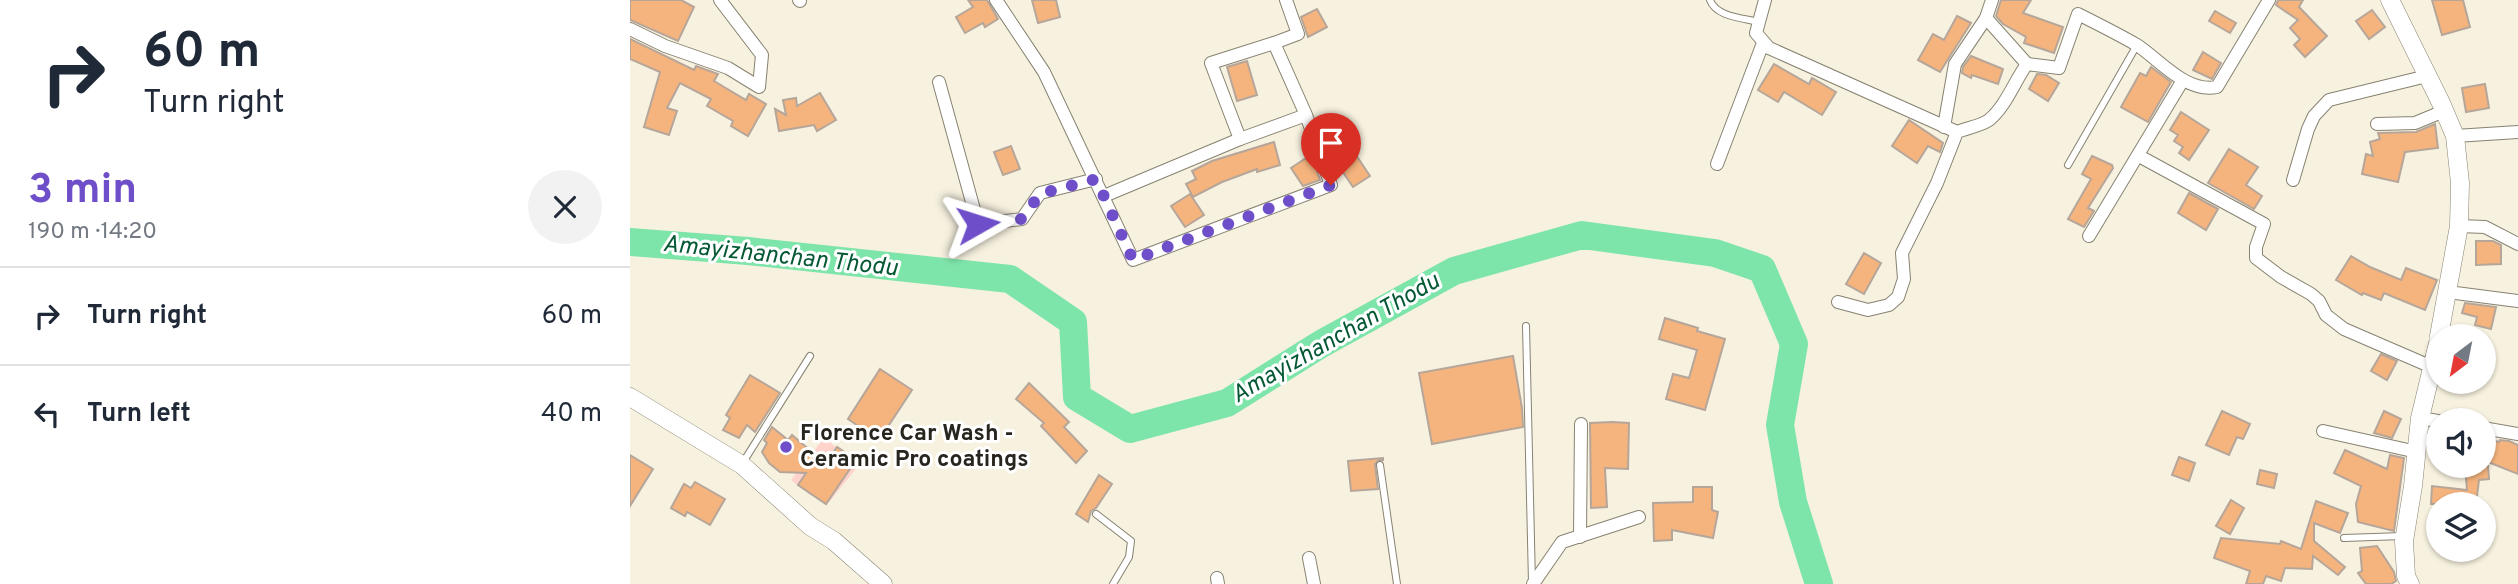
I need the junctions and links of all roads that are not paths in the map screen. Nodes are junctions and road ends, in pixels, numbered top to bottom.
1 (720, 0) edge
2 (996, 0) edge
3 (1286, 0) edge
4 (1710, 0) edge
5 (1765, 0) edge
6 (1992, 0) edge
7 (2081, 0) edge
8 (2269, 0) edge
9 (2389, 0) edge
10 (2078, 14) junction
11 (1986, 18) junction
12 (1759, 22) junction
13 (630, 29) edge
14 (1274, 43) junction
15 (1763, 43) junction
16 (2137, 45) junction
17 (2027, 64) junction
18 (2427, 76) junction
19 (2183, 80) junction
20 (939, 82) dead end
21 (2444, 111) junction
22 (1306, 115) junction
23 (2377, 124) dead end
24 (1944, 127) junction
25 (1957, 132) junction
26 (2518, 132) edge
27 (2455, 136) junction
28 (1240, 139) junction
29 (2139, 156) junction
30 (1717, 164) dead end
31 (2068, 166) dead end
32 (1096, 179) junction
33 (2293, 180) dead end
34 (1104, 196) junction
35 (2459, 226) junction
36 (2089, 236) dead end
37 (2518, 244) edge
38 (2448, 292) junction
39 (2518, 301) edge
40 (1838, 302) dead end
41 (2441, 324) edge
42 (1526, 326) dead end
43 (810, 356) dead end
44 (2426, 364) edge
45 (630, 397) edge
46 (1581, 424) dead end
47 (2426, 427) edge
48 (2323, 430) dead end
49 (2496, 430) edge
50 (2518, 434) edge
51 (2417, 452) junction
52 (742, 465) junction
53 (1380, 465) dead end
54 (1096, 514) dead end
55 (1639, 517) dead end
56 (2405, 536) junction
57 (1580, 537) junction
58 (2344, 538) dead end
59 (1309, 558) dead end
60 (883, 584) edge
61 (1113, 584) edge
62 (1314, 584) edge
63 (1397, 584) edge
64 (1533, 584) edge
65 (2410, 584) edge

1 - 13 street
2 - 32 street
3 - 14 street
4 - 12 lane
5 - 12 street
6 - 11 street
7 - 10 street
8 - 19 street
9 - 18 main road
10 - 16 street
10 - 17 street
11 - 17 street
11 - 24 street
12 - 15 street
14 - 22 street
14 - 28 street
15 - 24 street
15 - 30 street
16 - 19 street
16 - 31 lane
17 - 25 street
18 - 21 main road
18 - 33 street
19 - 29 street
20 - 32 street
21 - 23 street
21 - 27 main road
22 - 28 street
22 - 34 street
24 - 25 street
25 - 40 street
26 - 27 street
27 - 35 main road
28 - 34 street
29 - 36 street
29 - 44 street
32 - 34 street
35 - 37 street
35 - 38 main road
38 - 39 street
38 - 41 main road
42 - 64 lane
43 - 52 lane
45 - 52 main road
46 - 57 street
47 - 51 main road
48 - 51 street
49 - 50 street
51 - 56 main road
52 - 60 main road
53 - 63 lane
54 - 61 lane
55 - 57 street
56 - 58 lane
56 - 65 main road
57 - 64 street
59 - 62 street

